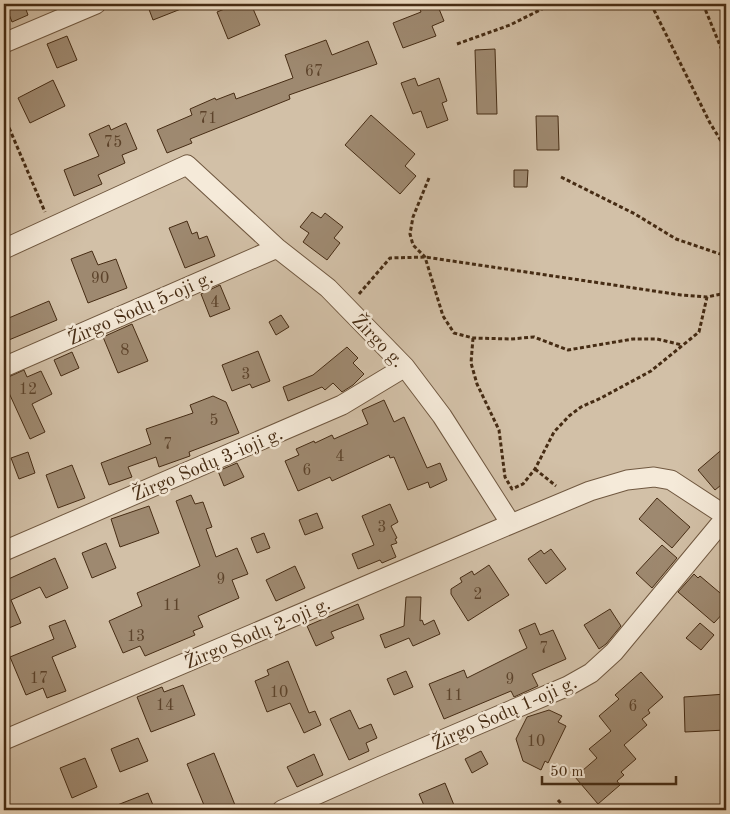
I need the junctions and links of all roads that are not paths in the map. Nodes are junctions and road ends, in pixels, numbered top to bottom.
1 (96, 4) edge
2 (4, 43) edge
3 (277, 248) junction
4 (4, 249) edge
5 (4, 366) edge
6 (405, 367) junction
7 (726, 516) edge
8 (511, 524) junction
9 (4, 551) edge
10 (4, 740) edge
11 (282, 810) edge

1 - 2 street
3 - 4 street, Žirgo g.
3 - 5 street, Žirgo Sodų 5-oji g.
3 - 6 street, Žirgo g.
6 - 8 street, Žirgo g.
6 - 9 street, Žirgo Sodų 3-ioji g.
7 - 8 street
7 - 11 street, Žirgo Sodų 1-oji g.
8 - 10 street, Žirgo Sodų 2-oji g.

